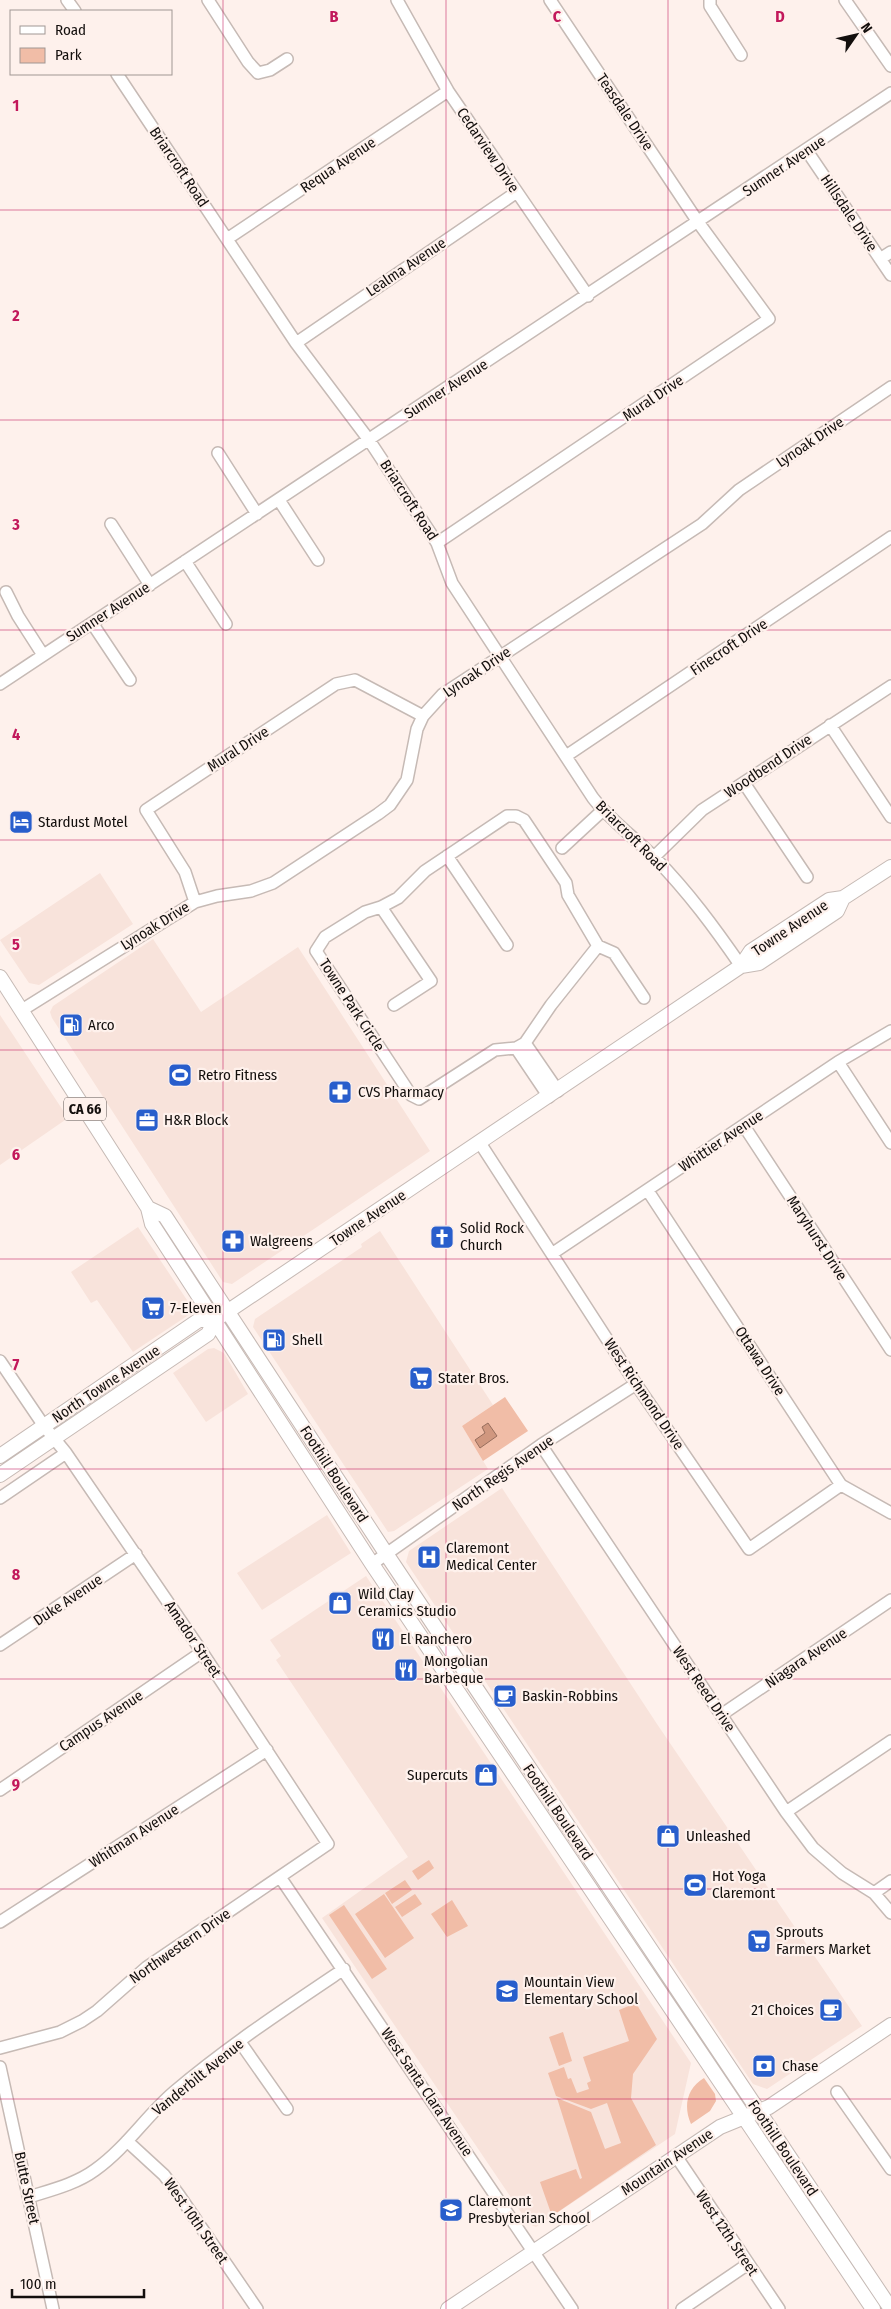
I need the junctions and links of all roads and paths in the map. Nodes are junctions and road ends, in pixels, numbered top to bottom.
1 (208, 0) edge
2 (397, 0) edge
3 (552, 0) edge
4 (710, 0) edge
5 (846, 0) edge
6 (741, 55) dead end
7 (287, 59) dead end
8 (891, 66) edge
9 (118, 75) edge
10 (448, 91) junction
11 (891, 93) edge
12 (807, 151) junction
13 (517, 192) junction
14 (698, 222) junction
15 (228, 239) junction
16 (891, 252) edge
17 (880, 259) junction
18 (891, 275) edge
19 (588, 296) junction
20 (296, 342) junction
21 (891, 387) edge
22 (369, 440) junction
23 (218, 453) dead end
24 (279, 500) junction
25 (257, 514) junction
26 (111, 524) dead end
27 (891, 537) edge
28 (437, 543) junction
29 (318, 560) dead end
30 (185, 561) junction
31 (150, 585) junction
32 (6, 592) dead end
33 (92, 623) junction
34 (226, 624) dead end
35 (43, 655) junction
36 (500, 656) junction
37 (130, 680) dead end
38 (0, 684) edge
39 (891, 686) edge
40 (423, 716) junction
41 (830, 725) junction
42 (566, 756) junction
43 (744, 783) junction
44 (602, 810) junction
45 (891, 817) edge
46 (562, 848) dead end
47 (447, 856) junction
48 (654, 857) junction
49 (891, 867) edge
50 (807, 877) dead end
51 (194, 902) junction
52 (381, 907) junction
53 (507, 945) dead end
54 (598, 946) junction
55 (742, 966) junction
56 (0, 977) edge
57 (644, 998) dead end
58 (394, 1006) dead end
59 (22, 1010) junction
60 (891, 1031) edge
61 (520, 1045) junction
62 (838, 1062) junction
63 (554, 1094) junction
64 (744, 1126) junction
65 (480, 1143) junction
66 (891, 1143) edge
67 (648, 1190) junction
68 (148, 1208) junction
69 (553, 1253) junction
70 (228, 1312) junction
71 (215, 1320) junction
72 (891, 1350) edge
73 (0, 1361) edge
74 (636, 1384) junction
75 (44, 1426) junction
76 (54, 1438) junction
77 (541, 1445) junction
78 (66, 1453) junction
79 (0, 1456) edge
80 (0, 1475) edge
81 (841, 1485) junction
82 (0, 1498) edge
83 (891, 1513) edge
84 (136, 1554) junction
85 (387, 1555) junction
86 (372, 1564) junction
87 (891, 1600) edge
88 (0, 1645) edge
89 (202, 1652) junction
90 (721, 1714) junction
91 (891, 1741) edge
92 (267, 1750) junction
93 (0, 1790) edge
94 (786, 1812) junction
95 (328, 1844) joint
96 (280, 1876) junction
97 (891, 1882) edge
98 (874, 1893) junction
99 (891, 1912) edge
100 (0, 1922) edge
101 (344, 1969) junction
102 (891, 2025) edge
103 (240, 2042) junction
104 (0, 2048) edge
105 (0, 2067) edge
106 (837, 2092) dead end
107 (287, 2109) dead end
108 (758, 2112) junction
109 (743, 2116) junction
110 (127, 2141) junction
111 (676, 2156) junction
112 (891, 2169) edge
113 (29, 2197) junction
114 (534, 2251) junction
115 (748, 2264) junction
116 (53, 2309) edge
117 (257, 2309) edge
118 (448, 2309) edge
119 (572, 2309) edge
120 (682, 2309) edge
121 (779, 2309) edge
122 (873, 2309) edge
123 (891, 2309) edge

1 - 7 street
2 - 10 street, Cedarview Drive
3 - 14 street, Teasdale Drive
4 - 6 street
5 - 8 street
9 - 15 street, Briarcroft Road
10 - 13 street, Cedarview Drive
10 - 15 street, Requa Avenue
11 - 12 street, Sumner Avenue
12 - 14 street, Sumner Avenue
12 - 17 street, Hillsdale Drive
13 - 19 street, Cedarview Drive
13 - 20 street, Lealma Avenue
14 - 19 street, Sumner Avenue
14 - 28 street, Mural Drive
15 - 20 street, Briarcroft Road
16 - 17 street
17 - 18 street, Hillsdale Drive
19 - 22 street, Sumner Avenue
20 - 22 street, Briarcroft Road
21 - 36 street, Lynoak Drive
22 - 24 street, Sumner Avenue
22 - 28 street, Briarcroft Road
23 - 25 street
24 - 25 street, Sumner Avenue
24 - 29 street
25 - 30 street, Sumner Avenue
26 - 31 street
27 - 42 street, Finecroft Drive
28 - 36 street, Briarcroft Road
30 - 31 street, Sumner Avenue
30 - 34 street
31 - 33 street, Sumner Avenue
32 - 35 street
33 - 35 street, Sumner Avenue
33 - 37 street
35 - 38 street, Sumner Avenue
36 - 40 street, Lynoak Drive
36 - 42 street, Briarcroft Road
39 - 41 street, Woodbend Drive
40 - 51 street, Lynoak Drive
40 - 51 street, Mural Drive
41 - 43 street, Woodbend Drive
41 - 45 street
42 - 44 street, Briarcroft Road
43 - 48 street, Woodbend Drive
43 - 50 street
44 - 46 street
44 - 48 street, Briarcroft Road
47 - 52 street, Towne Park Circle
47 - 53 street
47 - 54 street, Towne Park Circle
48 - 55 street, Briarcroft Road
49 - 55 main road, Towne Avenue
51 - 59 street, Lynoak Drive
52 - 58 street
52 - 61 street, Towne Park Circle
54 - 57 street
54 - 61 street
55 - 63 main road, Towne Avenue
56 - 59 main road, CA 66
59 - 68 main road, CA 66
60 - 62 street, Whittier Avenue
61 - 63 street
62 - 64 street, Whittier Avenue
62 - 66 street
63 - 65 main road, Towne Avenue
64 - 67 street, Whittier Avenue
64 - 72 street, Maryhurst Drive
65 - 69 street, West Richmond Drive
65 - 70 main road, Towne Avenue
67 - 69 street, Whittier Avenue
67 - 81 street, Ottawa Drive
68 - 70 main road, CA 66
68 - 71 main road, CA 66
69 - 74 street, West Richmond Drive
70 - 71 main road, Towne Avenue
70 - 85 main road, Foothill Boulevard
71 - 75 main road, North Towne Avenue
71 - 76 main road, Towne Avenue
71 - 86 main road, Foothill Boulevard
73 - 75 street, Amador Street
74 - 77 street, North Regis Avenue
74 - 81 street, West Richmond Drive
75 - 76 street, Amador Street
75 - 79 main road, North Towne Avenue
76 - 78 street, Amador Street
76 - 80 main road, Towne Avenue
77 - 85 street, North Regis Avenue
77 - 90 street, West Reed Drive
78 - 82 street
78 - 84 street, Amador Street
81 - 83 street, Ottawa Drive
84 - 88 street, Duke Avenue
84 - 89 street, Amador Street
85 - 86 street, North Regis Avenue
85 - 108 main road, Foothill Boulevard
86 - 109 main road, Foothill Boulevard
87 - 90 street, Niagara Avenue
89 - 92 street, Amador Street
89 - 93 street, Campus Avenue
90 - 94 street, West Reed Drive
91 - 94 street
92 - 95 street, Amador Street
92 - 100 street, Whitman Avenue
94 - 98 street, West Reed Drive
95 - 96 street, Northwestern Drive
96 - 101 street, West Santa Clara Avenue
96 - 104 street, Northwestern Drive
97 - 98 street
98 - 99 street, West Reed Drive
101 - 103 street, Vanderbilt Avenue
101 - 114 street, West Santa Clara Avenue
102 - 108 main road, Mountain Avenue
103 - 107 street
103 - 110 street, Vanderbilt Avenue
105 - 113 street, Butte Street
106 - 112 street
108 - 109 main road, Mountain Avenue
108 - 123 main road, Foothill Boulevard
109 - 111 main road, Mountain Avenue
109 - 122 main road, Foothill Boulevard
110 - 113 street, Vanderbilt Avenue
110 - 117 street, West 10th Street
111 - 114 main road, Mountain Avenue
111 - 115 street, West 12th Street
113 - 116 street, Butte Street
114 - 118 main road, Mountain Avenue
114 - 119 street, West Santa Clara Avenue
115 - 120 street
115 - 121 street, West 12th Street

